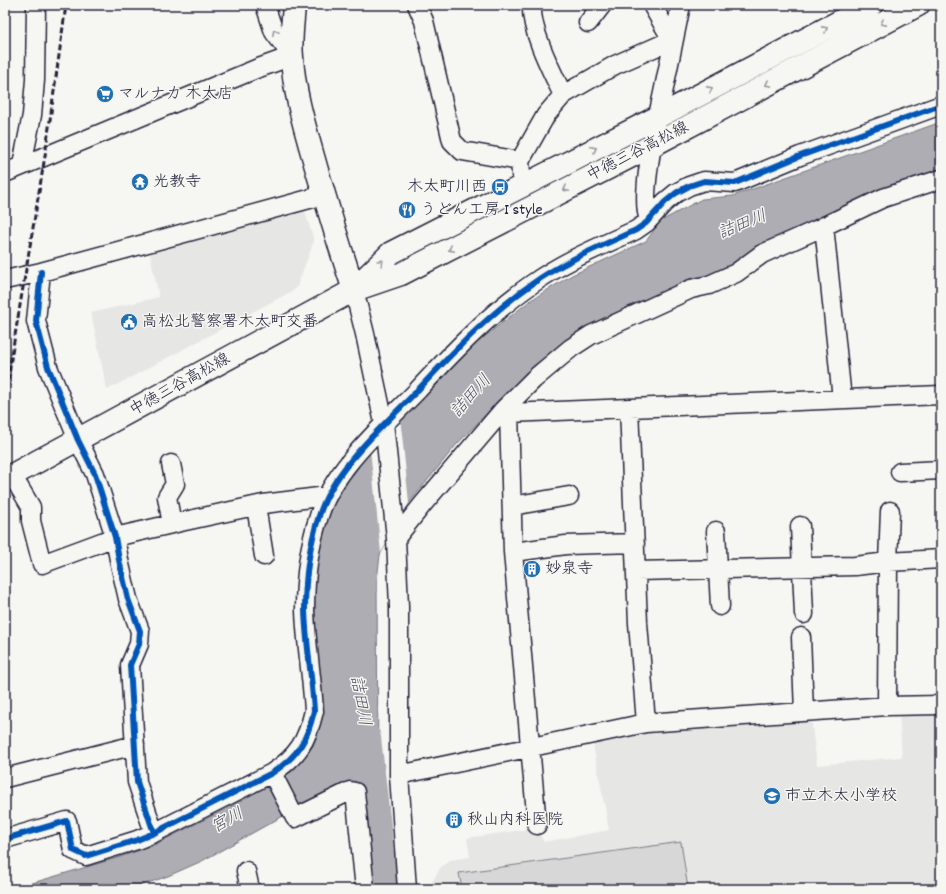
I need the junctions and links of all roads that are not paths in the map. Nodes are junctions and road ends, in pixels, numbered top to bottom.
1 (36, 5) edge
2 (265, 5) edge
3 (294, 5) edge
4 (417, 5) edge
5 (532, 5) edge
6 (602, 5) edge
7 (652, 5) edge
8 (681, 5) edge
9 (871, 5) edge
10 (918, 5) edge
11 (588, 23) dead end
12 (673, 40) junction
13 (292, 56) junction
14 (562, 95) junction
15 (941, 106) edge
16 (658, 117) junction
17 (652, 145) junction
18 (520, 161) junction
19 (22, 165) junction
20 (5, 173) edge
21 (941, 179) edge
22 (522, 186) junction
23 (324, 195) junction
24 (649, 220) junction
25 (824, 226) junction
26 (42, 272) junction
27 (5, 280) edge
28 (354, 290) junction
29 (941, 395) edge
30 (842, 399) junction
31 (629, 408) junction
32 (506, 412) junction
33 (385, 428) junction
34 (78, 440) junction
35 (171, 464) dead end
36 (941, 470) edge
37 (900, 472) dead end
38 (9, 477) edge
39 (327, 496) junction
40 (569, 496) dead end
41 (256, 506) junction
42 (512, 506) junction
43 (890, 511) dead end
44 (172, 524) junction
45 (800, 526) dead end
46 (716, 531) dead end
47 (115, 537) junction
48 (396, 542) junction
49 (635, 543) junction
50 (513, 552) junction
51 (264, 556) dead end
52 (941, 559) edge
53 (888, 562) junction
54 (802, 567) junction
55 (718, 569) junction
56 (636, 571) junction
57 (720, 606) dead end
58 (804, 614) dead end
59 (801, 637) dead end
60 (941, 705) edge
61 (887, 706) junction
62 (804, 712) junction
63 (646, 723) junction
64 (135, 745) junction
65 (530, 747) junction
66 (399, 774) junction
67 (274, 776) junction
68 (5, 778) edge
69 (536, 825) dead end
70 (154, 833) junction
71 (5, 839) edge
72 (246, 870) dead end
73 (250, 889) edge
74 (365, 889) edge
75 (407, 889) edge

1 - 19 street
13 -> 2 street
3 - 13 main road
4 - 18 street
5 - 14 street
6 - 11 street
7 - 12 street
8 - 12 street
16 -> 9 main road, 中徳三谷高松線
10 -> 17 main road, 中徳三谷高松線
12 - 14 street
12 - 16 street
13 - 19 street
13 - 23 main road
14 - 18 street
15 - 24 street
16 - 17 street
22 -> 16 main road, 中徳三谷高松線
17 - 24 street
17 -> 28 main road, 中徳三谷高松線
18 - 22 street
19 - 20 street
21 - 25 street
28 -> 22 main road, 中徳三谷高松線
23 - 26 street
23 - 28 main road
24 - 33 street
25 - 30 street
25 - 32 street
26 - 27 street
26 - 34 street
28 - 33 street
28 - 34 main road, 中徳三谷高松線
29 - 30 street
30 - 31 street
31 - 32 street
31 - 49 street
32 - 42 street
32 - 48 street
33 - 39 street
33 - 48 street
34 - 38 main road, 中徳三谷高松線
34 - 47 street
35 - 44 street
36 - 37 street
38 - 47 street
39 - 41 street
39 - 67 street
40 - 42 street
41 - 44 street
41 - 51 street
42 - 50 street
43 - 53 street
44 - 47 street
45 - 54 street
46 - 55 street
47 - 64 street
48 - 66 street
49 - 50 street
49 - 56 street
50 - 65 street
52 - 53 street
53 - 54 street
53 - 61 street
54 - 55 street
54 - 58 street
55 - 56 street
55 - 57 street
56 - 63 street
59 - 62 street
60 - 61 street
61 - 62 street
62 - 63 street
63 - 65 street
64 - 68 street
64 - 70 street
65 - 66 street
65 - 69 street
66 - 75 street
67 - 70 street
67 - 74 street
70 - 71 street
72 - 73 street

